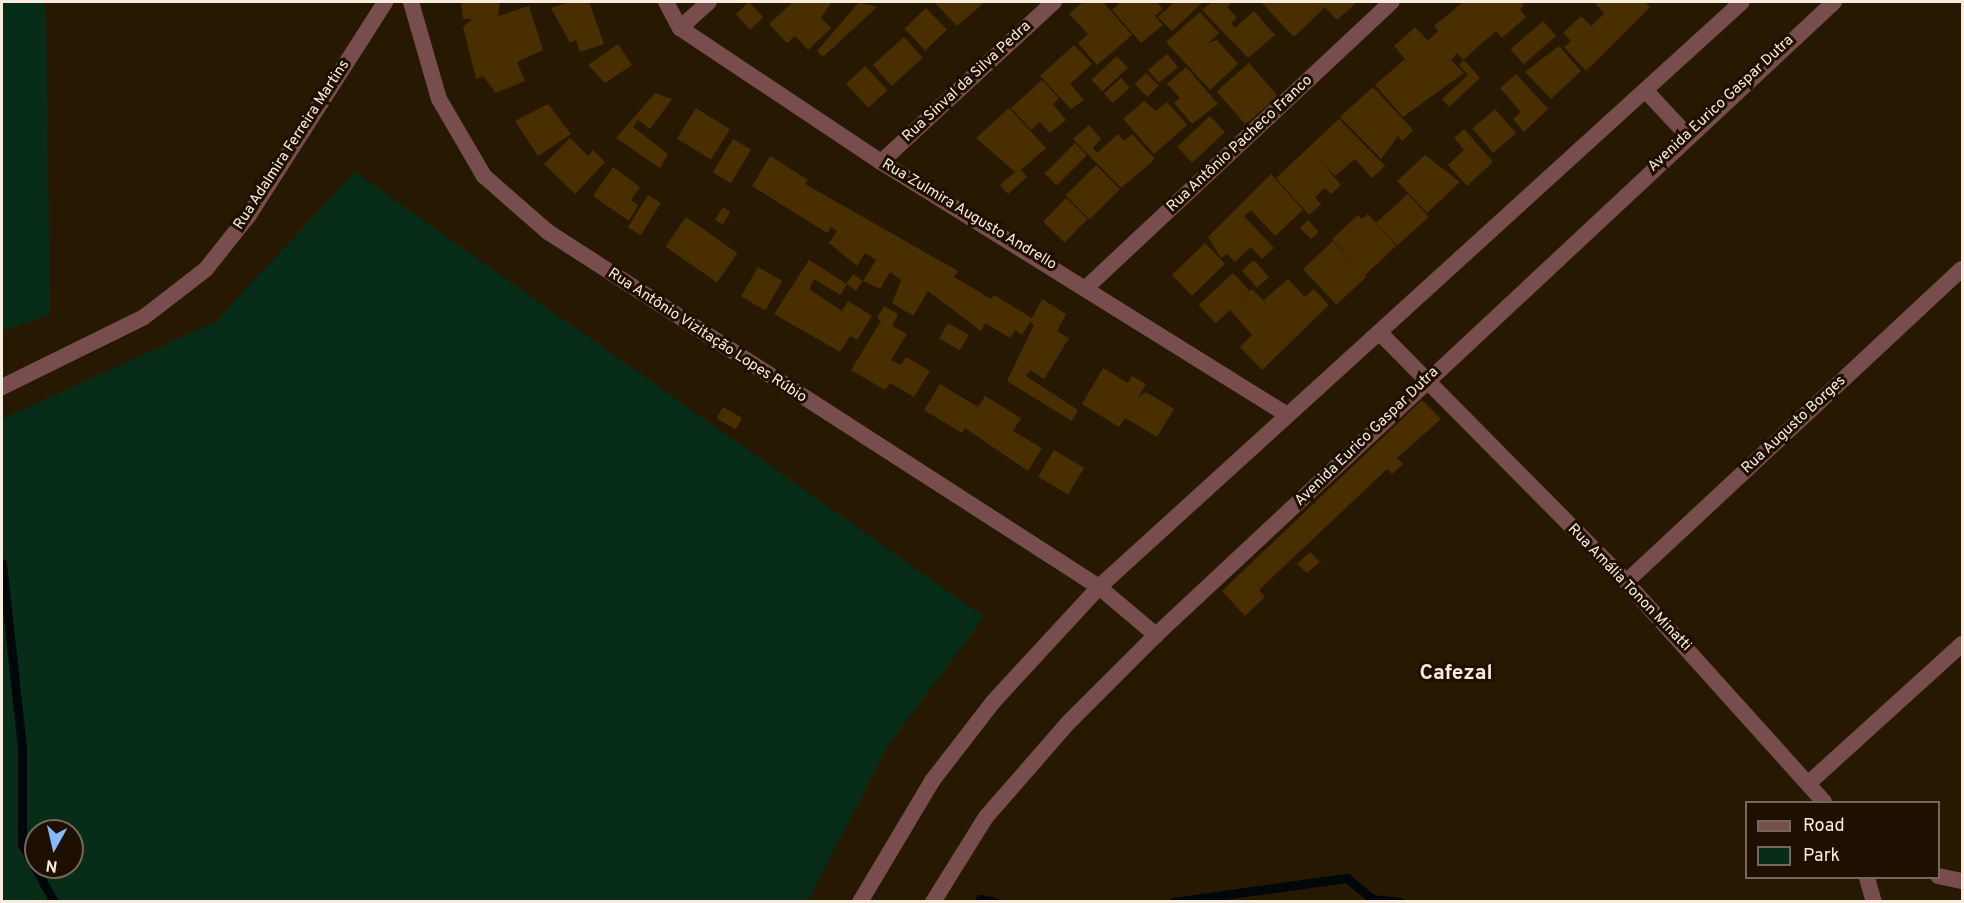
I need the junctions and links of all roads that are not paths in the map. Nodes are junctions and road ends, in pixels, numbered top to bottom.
1 (385, 2) edge
2 (411, 2) edge
3 (666, 2) edge
4 (709, 2) edge
5 (1054, 2) edge
6 (1392, 2) edge
7 (1742, 2) edge
8 (1834, 2) edge
9 (680, 28) junction
10 (1646, 91) junction
11 (1687, 135) junction
12 (881, 162) junction
13 (1962, 269) edge
14 (1088, 286) junction
15 (1379, 332) junction
16 (1425, 382) junction
17 (2, 387) edge
18 (1286, 414) junction
19 (1626, 582) junction
20 (1099, 587) junction
21 (1156, 635) junction
22 (1962, 644) edge
23 (1811, 781) junction
24 (1823, 801) edge
25 (1940, 876) edge
26 (1868, 879) edge
27 (1962, 881) edge
28 (860, 902) edge
29 (933, 902) edge
30 (1874, 902) edge

1 - 17 street, Rua Adalmira Ferreira Martins
2 - 20 street, Rua Antônio Vizitação Lopes Rúbio
3 - 9 street, Rua Zulmira Augusto Andrello
4 - 9 street
5 - 12 street, Rua Sinval da Silva Pedra
6 - 14 street, Rua Antônio Pacheco Franco
7 - 10 street
8 - 11 street, Avenida Eurico Gaspar Dutra
9 - 12 street, Rua Zulmira Augusto Andrello
10 - 11 street
10 - 15 street
11 - 16 street, Avenida Eurico Gaspar Dutra
12 - 14 street, Rua Zulmira Augusto Andrello
13 - 19 street, Rua Augusto Borges
14 - 18 street, Rua Zulmira Augusto Andrello
15 - 16 street, Rua Amália Tonon Minatti
15 - 18 street
16 - 19 street, Rua Amália Tonon Minatti
16 - 21 street, Avenida Eurico Gaspar Dutra
18 - 20 street
19 - 23 street, Rua Amália Tonon Minatti
20 - 21 street, Rua Antônio Vizitação Lopes Rúbio
20 - 28 street
21 - 29 street, Avenida Eurico Gaspar Dutra
22 - 23 street
23 - 24 street, Rua Amália Tonon Minatti
25 - 27 street
26 - 30 street

